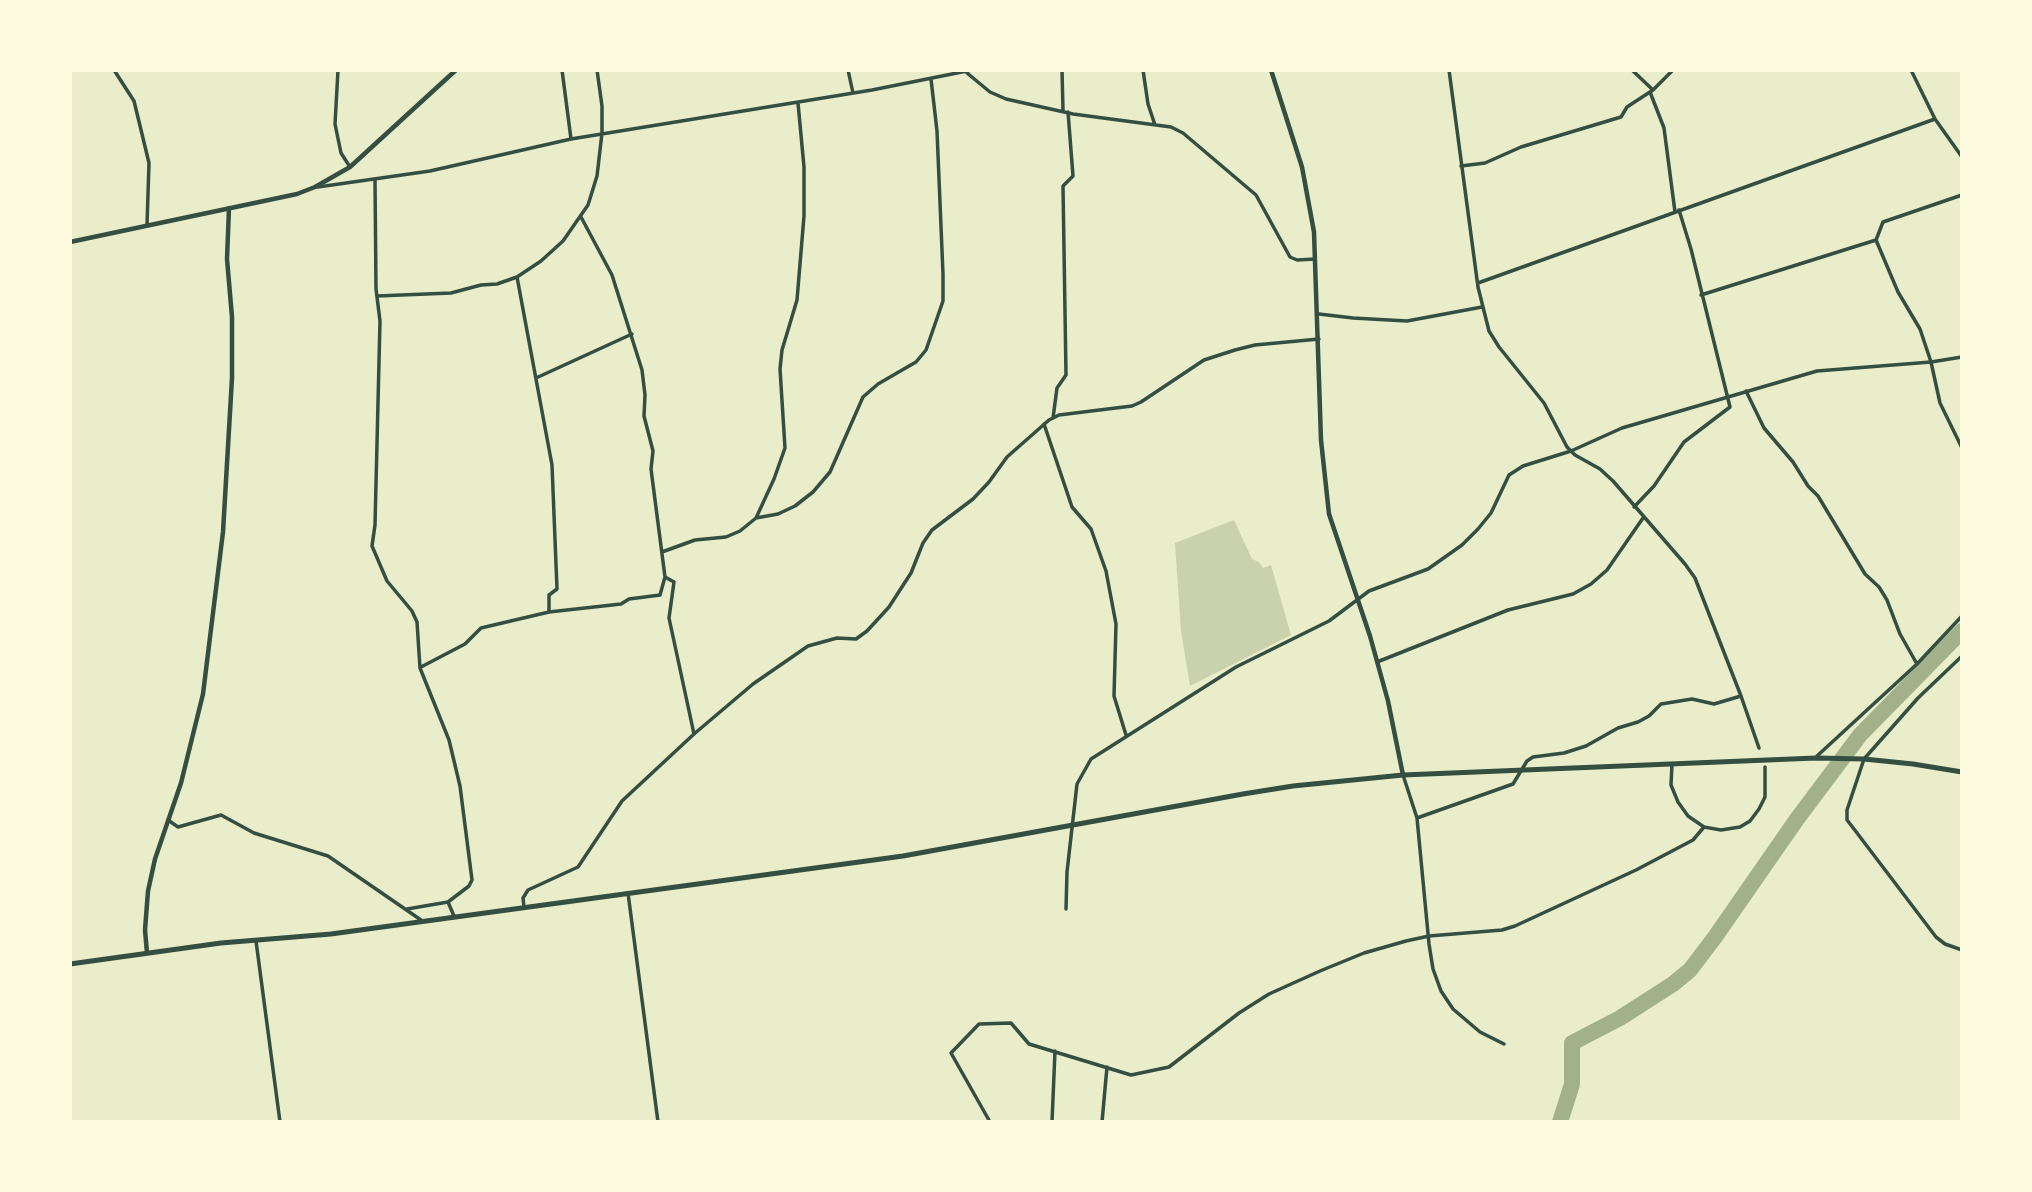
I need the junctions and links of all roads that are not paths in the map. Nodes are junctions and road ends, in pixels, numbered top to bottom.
1 (114, 70) edge
2 (338, 70) edge
3 (456, 70) edge
4 (562, 70) edge
5 (597, 70) edge
6 (848, 70) edge
7 (972, 70) edge
8 (1062, 70) edge
9 (1143, 70) edge
10 (1271, 70) edge
11 (1449, 70) edge
12 (1632, 70) edge
13 (1673, 70) edge
14 (1911, 70) edge
15 (966, 72) junction
16 (931, 79) junction
17 (1651, 91) junction
18 (853, 93) junction
19 (798, 103) junction
20 (1065, 111) junction
21 (1936, 119) junction
22 (1155, 125) junction
23 (602, 133) junction
24 (571, 139) junction
25 (1962, 158) edge
26 (1461, 166) junction
27 (349, 167) junction
28 (375, 179) junction
29 (316, 187) junction
30 (1962, 195) edge
31 (229, 208) junction
32 (1677, 211) junction
33 (581, 217) junction
34 (147, 225) junction
35 (1876, 240) junction
36 (70, 242) edge
37 (1315, 259) junction
38 (517, 277) junction
39 (1478, 284) junction
40 (1701, 295) junction
41 (377, 296) junction
42 (1482, 307) junction
43 (1319, 314) junction
44 (632, 334) junction
45 (1319, 339) junction
46 (1962, 357) edge
47 (1931, 362) junction
48 (536, 378) junction
49 (1746, 391) junction
50 (1728, 397) junction
51 (1053, 418) junction
52 (1044, 424) junction
53 (1962, 448) edge
54 (1571, 451) junction
55 (1634, 507) junction
56 (755, 518) junction
57 (1643, 518) junction
58 (662, 552) junction
59 (665, 578) junction
60 (1357, 600) junction
61 (549, 612) junction
62 (1962, 616) edge
63 (1962, 656) edge
64 (1377, 662) junction
65 (1917, 664) junction
66 (420, 668) junction
67 (1741, 696) junction
68 (694, 734) junction
69 (1126, 735) junction
70 (1759, 748) dead end
71 (1816, 758) junction
72 (1862, 759) junction
73 (1672, 762) junction
74 (1765, 767) dead end
75 (1522, 771) junction
76 (1962, 772) edge
77 (1403, 775) junction
78 (1417, 818) junction
79 (168, 820) junction
80 (1073, 826) junction
81 (1703, 827) junction
82 (628, 893) junction
83 (448, 902) junction
84 (524, 907) junction
85 (407, 909) junction
86 (1066, 909) dead end
87 (454, 918) junction
88 (423, 922) junction
89 (1429, 936) junction
90 (256, 941) junction
91 (1962, 950) edge
92 (147, 953) junction
93 (70, 964) edge
94 (1504, 1044) dead end
95 (1055, 1051) junction
96 (1107, 1067) junction
97 (280, 1122) edge
98 (658, 1122) edge
99 (990, 1122) edge
100 (1052, 1122) edge
101 (1102, 1122) edge

1 - 34 street
2 - 27 street
3 - 27 street
4 - 24 street
5 - 23 street
6 - 18 street
7 - 15 street
8 - 20 street
9 - 22 street
10 - 37 street
11 - 26 street
12 - 17 street
13 - 17 street
14 - 21 street
15 - 16 street
15 - 20 street
16 - 18 street
16 - 56 street
17 - 26 street
17 - 32 street
18 - 19 street
19 - 23 street
19 - 56 street
20 - 22 street
20 - 51 street
21 - 25 street
21 - 32 street
22 - 37 street
23 - 24 street
23 - 33 street
24 - 28 street
26 - 39 street
27 - 29 street
28 - 29 street
28 - 41 street
29 - 31 street
30 - 35 street
31 - 34 street
31 - 79 street
32 - 39 street
32 - 40 street
33 - 38 street
33 - 44 street
34 - 36 street
35 - 40 street
35 - 47 street
37 - 43 street
38 - 41 street
38 - 48 street
39 - 42 street
40 - 50 street
41 - 66 street
42 - 43 street
42 - 54 street
43 - 45 street
44 - 48 street
44 - 58 street
45 - 51 street
45 - 60 street
46 - 47 street
47 - 49 street
47 - 53 street
48 - 61 street
49 - 50 street
49 - 65 street
50 - 54 street
50 - 55 street
51 - 52 street
52 - 68 street
52 - 69 street
54 - 55 street
54 - 60 street
55 - 57 street
56 - 58 street
57 - 64 street
57 - 67 street
58 - 59 street
59 - 61 street
59 - 68 street
60 - 64 street
60 - 69 street
61 - 66 street
62 - 65 street
63 - 72 street
64 - 77 street
65 - 71 street
66 - 83 street
67 - 70 street
67 - 75 street
68 - 84 street
69 - 80 street
71 - 72 main road
71 - 73 main road
72 - 76 main road
72 - 91 street
73 - 75 main road
73 - 81 street
74 - 81 street
75 - 77 main road
75 - 78 street
77 - 78 street
77 - 80 main road
78 - 89 street
79 - 85 street
79 - 92 street
80 - 82 main road
80 - 86 street
81 - 89 street
82 - 84 main road
82 - 98 street
83 - 85 street
83 - 87 street
84 - 87 main road
85 - 88 street
87 - 88 main road
88 - 90 main road
89 - 94 street
89 - 96 street
90 - 92 main road
90 - 97 street
92 - 93 main road
95 - 96 street
95 - 99 street
95 - 100 street
96 - 101 street

